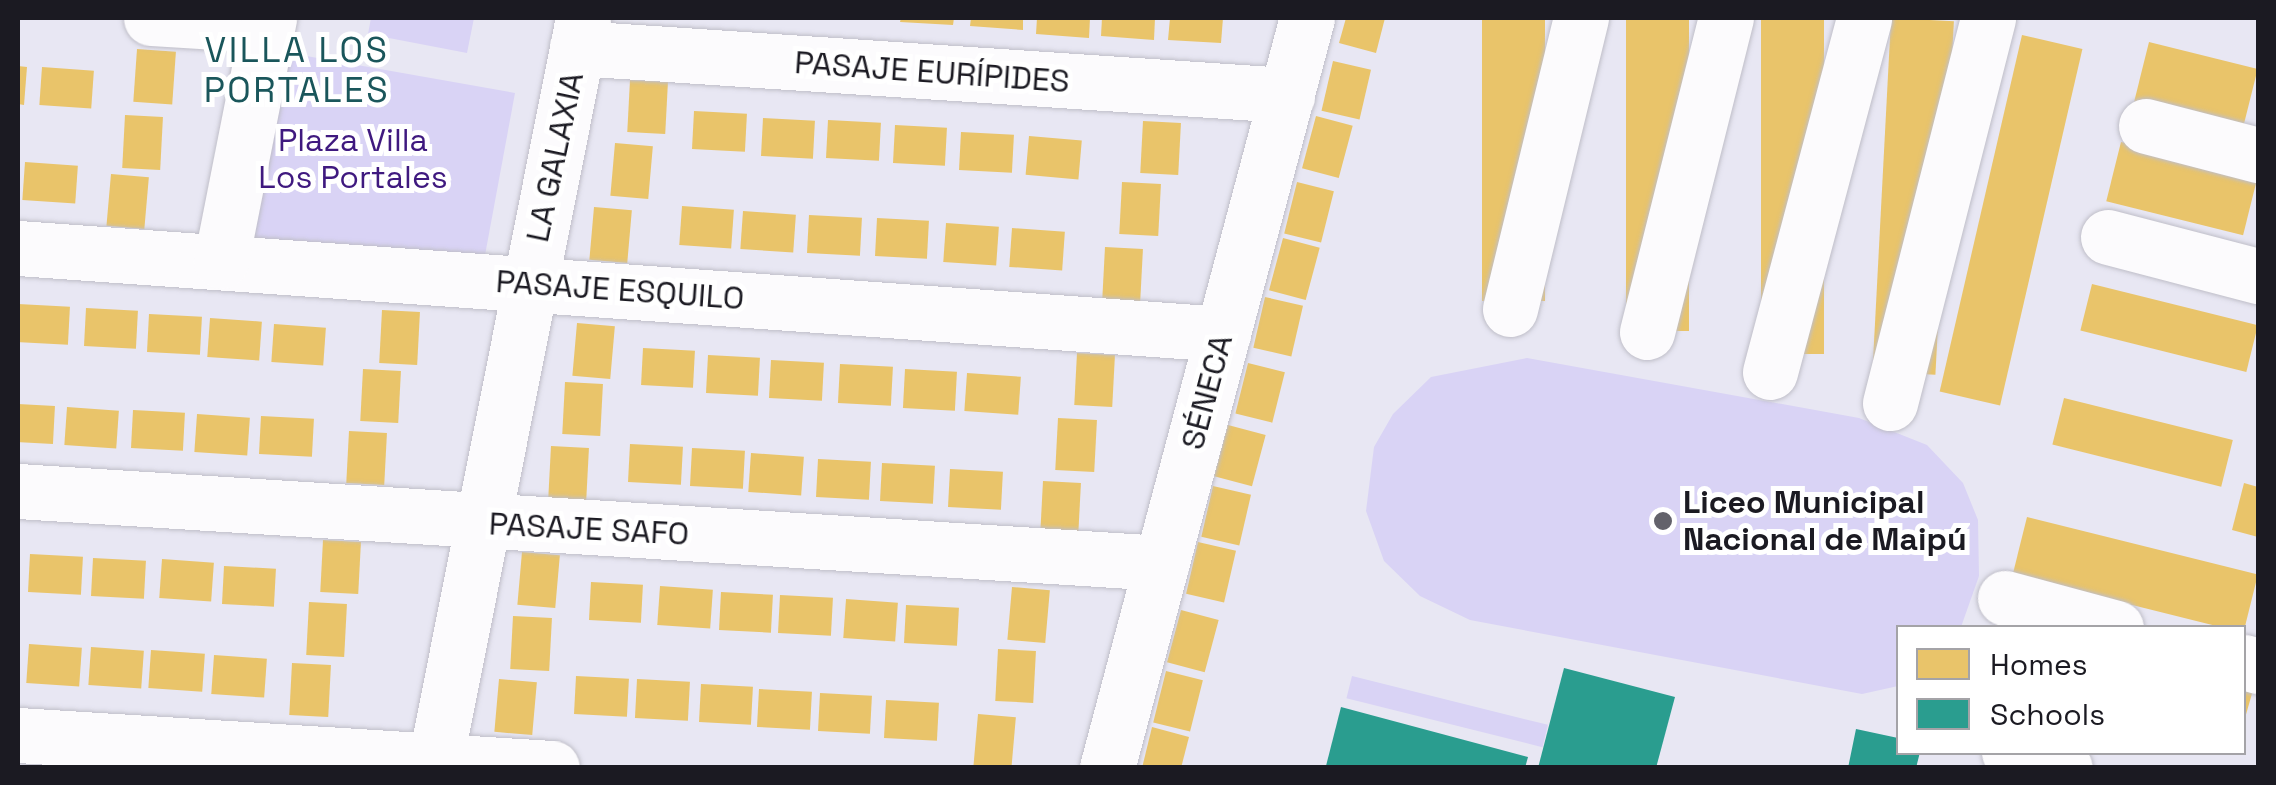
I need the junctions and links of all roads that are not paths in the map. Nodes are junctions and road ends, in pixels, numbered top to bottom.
1 (151, 18) edge
2 (1307, 18) edge
3 (1581, 18) edge
4 (1726, 18) edge
5 (1864, 18) edge
6 (1988, 18) edge
7 (268, 21) edge
8 (580, 33) edge
9 (1286, 96) junction
10 (2146, 126) dead end
11 (2258, 155) edge
12 (2108, 237) dead end
13 (18, 248) edge
14 (221, 261) junction
15 (2258, 276) edge
16 (529, 283) junction
17 (1510, 308) dead end
18 (1648, 332) dead end
19 (1223, 334) junction
20 (1770, 372) dead end
21 (1890, 403) dead end
22 (18, 491) edge
23 (486, 522) junction
24 (1162, 563) junction
25 (2004, 598) dead end
26 (2105, 625) edge
27 (18, 735) edge
28 (2020, 755) edge
29 (435, 764) edge
30 (552, 768) edge
31 (1108, 768) edge
32 (2065, 768) edge

1 - 7 street
2 - 9 street, SÉNECA
3 - 17 street
4 - 18 street
5 - 20 street
6 - 21 street
7 - 14 street
8 - 9 street, PASAJE EURÍPIDES
8 - 16 street, LA GALAXIA
9 - 19 street, SÉNECA
10 - 11 street
12 - 15 street
13 - 14 street, PASAJE ESQUILO
14 - 16 street, PASAJE ESQUILO
16 - 19 street, PASAJE ESQUILO
16 - 23 street, LA GALAXIA
19 - 24 street, SÉNECA
22 - 23 street, PASAJE SAFO
23 - 24 street, PASAJE SAFO
23 - 29 street, LA GALAXIA
24 - 31 street, SÉNECA
25 - 26 street
27 - 29 street
28 - 32 street
29 - 30 street

